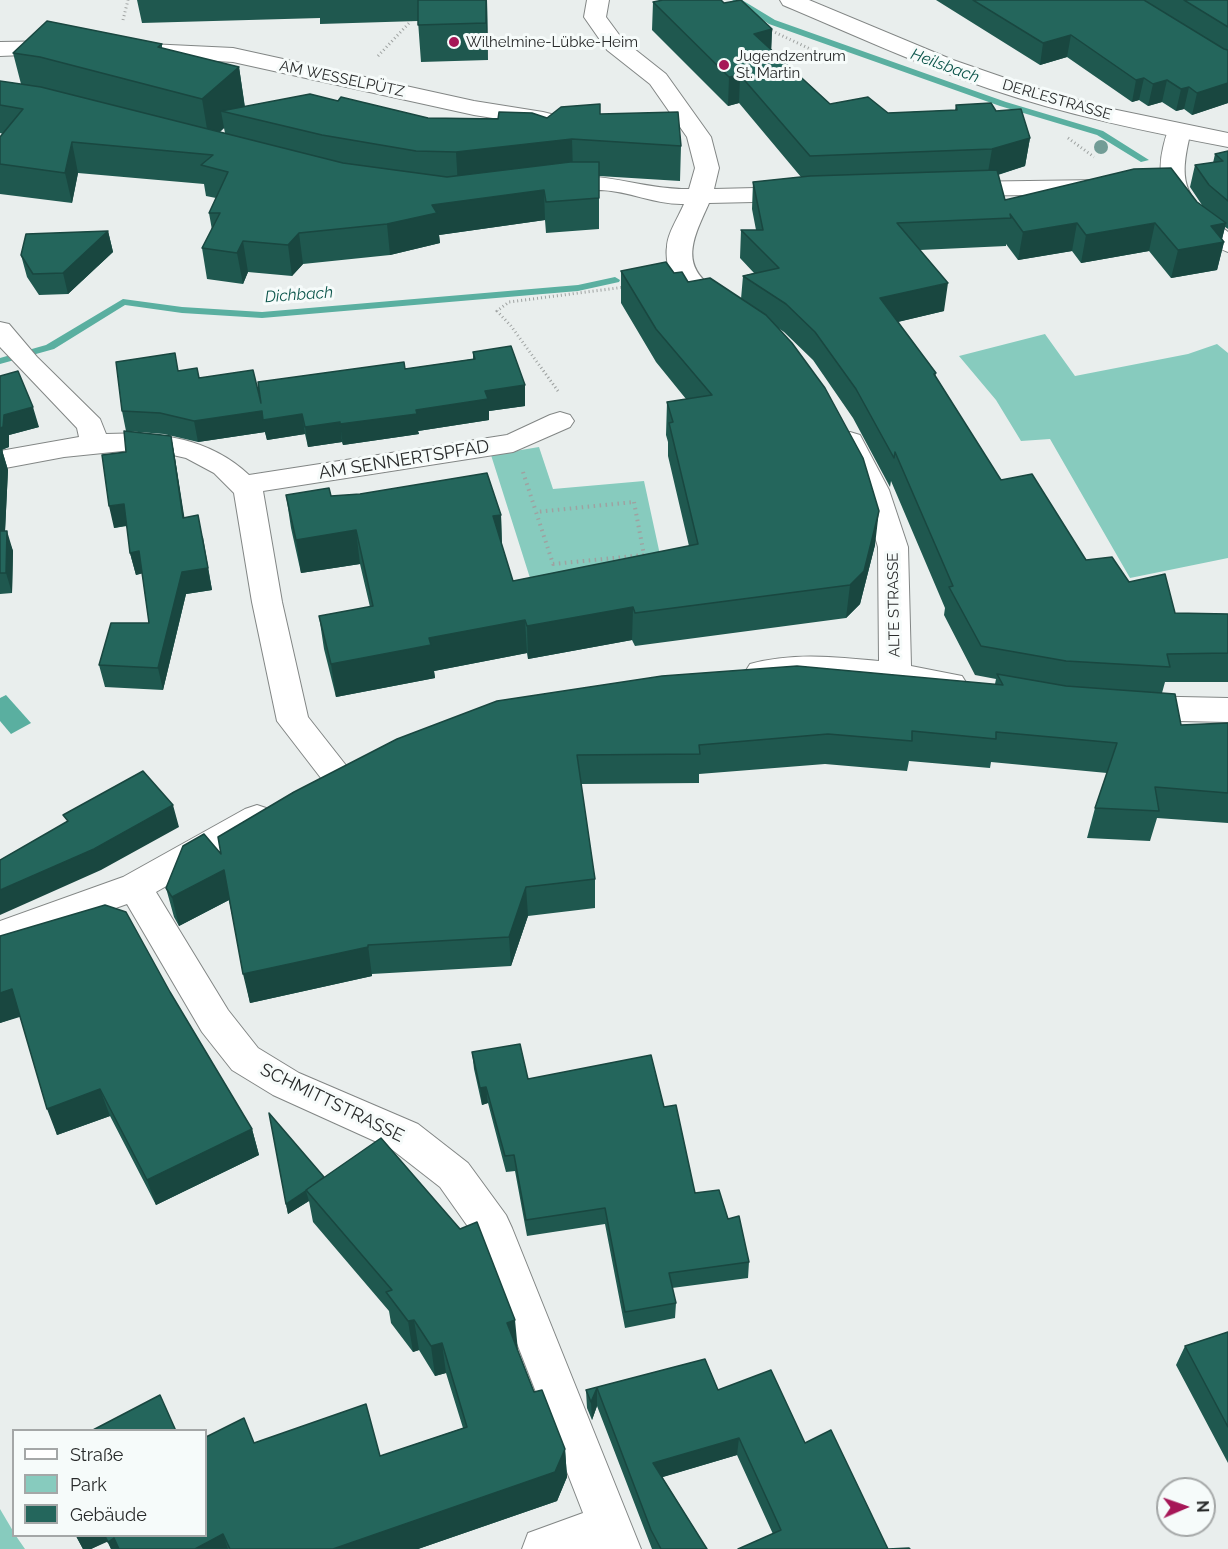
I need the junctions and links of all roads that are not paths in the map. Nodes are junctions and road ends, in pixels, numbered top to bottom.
1 (598, 0) edge
2 (791, 0) edge
3 (0, 49) edge
4 (81, 49) edge
5 (105, 49) edge
6 (562, 119) edge
7 (1179, 131) junction
8 (1228, 140) edge
9 (1175, 186) junction
10 (528, 188) edge
11 (938, 189) edge
12 (818, 193) edge
13 (699, 198) junction
14 (1228, 244) edge
15 (746, 320) edge
16 (13, 346) edge
17 (837, 419) edge
18 (560, 421) road end
19 (94, 444) junction
20 (0, 460) edge
21 (244, 485) junction
22 (895, 674) junction
23 (732, 676) edge
24 (977, 689) edge
25 (1104, 706) edge
26 (1228, 710) edge
27 (135, 887) junction
28 (0, 935) edge
29 (614, 1537) edge
30 (544, 1549) edge

1 - 13 street
2 - 7 street, DERLESTRASSE
3 - 4 street
5 - 6 street, AM WESSELPÜTZ
7 - 8 street, DERLESTRASSE
7 - 9 street
9 - 11 street
9 - 14 street
10 - 13 street
12 - 13 street
13 - 15 street
16 - 19 street
17 - 22 street, ALTE STRASSE
18 - 21 street, AM SENNERTSPFAD
19 - 20 street
19 - 21 street
21 - 27 street
22 - 23 street
22 - 24 street
25 - 26 street
27 - 28 street
27 - 29 street, SCHMITTSTRASSE
29 - 30 street

